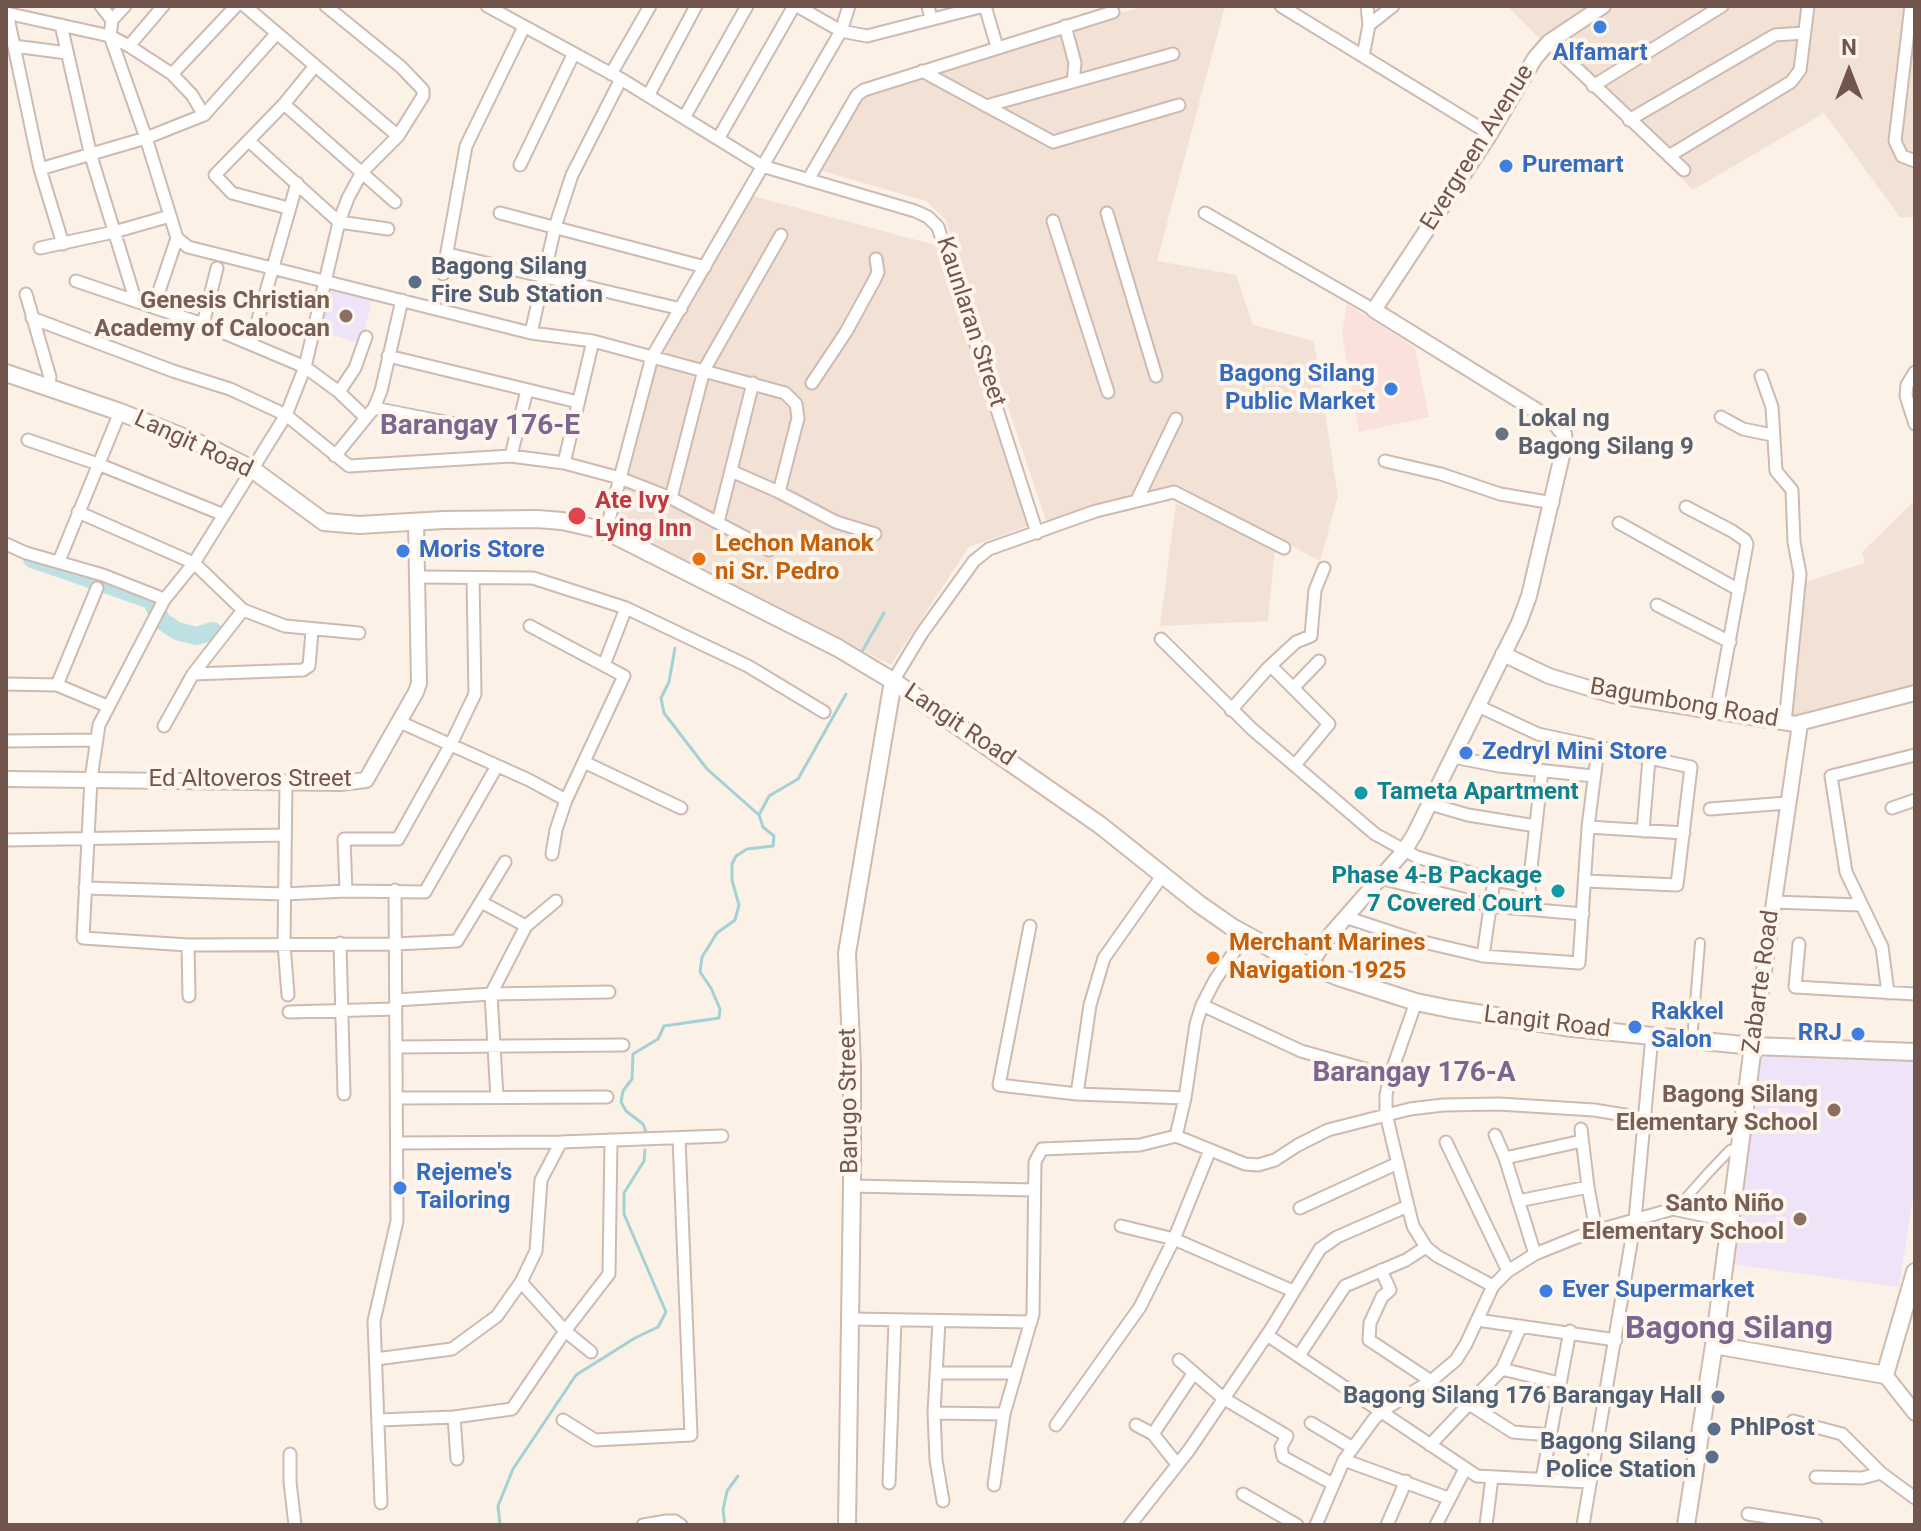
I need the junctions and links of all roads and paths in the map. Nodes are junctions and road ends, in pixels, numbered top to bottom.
1 (101, 6) edge
2 (125, 6) edge
3 (163, 6) edge
4 (236, 6) edge
5 (245, 6) edge
6 (326, 6) edge
7 (650, 6) edge
8 (696, 6) edge
9 (747, 6) edge
10 (796, 6) edge
11 (849, 6) edge
12 (928, 6) edge
13 (985, 6) edge
14 (1281, 6) edge
15 (1367, 6) edge
16 (1393, 6) edge
17 (1603, 6) edge
18 (1722, 6) edge
19 (1808, 6) edge
20 (1911, 6) edge
21 (490, 7) edge
22 (1113, 12) dead end
23 (6, 13) edge
24 (931, 19) junction
25 (112, 20) junction
26 (61, 25) junction
27 (1369, 25) junction
28 (1065, 26) junction
29 (524, 27) junction
30 (841, 31) junction
31 (277, 33) junction
32 (1804, 33) junction
33 (110, 36) junction
34 (1549, 42) junction
35 (14, 46) junction
36 (129, 46) junction
37 (997, 47) junction
38 (67, 53) junction
39 (1173, 54) dead end
40 (573, 55) junction
41 (1363, 56) junction
42 (315, 66) junction
43 (922, 71) junction
44 (172, 74) junction
45 (616, 77) junction
46 (1073, 82) junction
47 (1593, 86) junction
48 (648, 96) junction
49 (284, 104) junction
50 (1179, 105) dead end
51 (986, 106) junction
52 (204, 115) junction
53 (684, 118) junction
54 (1629, 120) junction
55 (1490, 134) junction
56 (398, 136) junction
57 (146, 138) junction
58 (718, 139) junction
59 (250, 142) junction
60 (91, 156) junction
61 (1669, 156) junction
62 (1915, 161) edge
63 (520, 165) dead end
64 (762, 166) junction
65 (40, 169) junction
66 (1684, 170) dead end
67 (362, 172) junction
68 (808, 180) junction
69 (297, 183) junction
70 (395, 202) dead end
71 (288, 208) junction
72 (500, 213) dead end
73 (1107, 213) dead end
74 (1205, 213) dead end
75 (170, 216) junction
76 (1053, 221) dead end
77 (339, 222) junction
78 (555, 227) junction
79 (388, 229) dead end
80 (114, 232) junction
81 (781, 235) dead end
82 (177, 238) junction
83 (63, 244) junction
84 (40, 248) dead end
85 (448, 254) junction
86 (876, 259) dead end
87 (705, 267) junction
88 (217, 268) dead end
89 (271, 269) junction
90 (443, 274) dead end
91 (544, 276) junction
92 (76, 281) dead end
93 (327, 282) junction
94 (26, 294) dead end
95 (135, 299) junction
96 (402, 300) junction
97 (154, 306) junction
98 (681, 309) junction
99 (1374, 310) junction
100 (32, 318) junction
101 (203, 324) junction
102 (531, 333) junction
103 (366, 337) dead end
104 (593, 341) junction
105 (251, 344) junction
106 (388, 356) junction
107 (652, 357) junction
108 (305, 367) junction
109 (704, 370) junction
110 (1915, 372) edge
111 (6, 373) edge
112 (1156, 376) dead end
113 (1761, 376) dead end
114 (753, 383) junction
115 (812, 383) dead end
116 (48, 387) junction
117 (527, 390) junction
118 (339, 392) junction
119 (1108, 392) dead end
120 (578, 402) junction
121 (374, 408) junction
122 (120, 412) junction
123 (286, 415) junction
124 (1721, 417) dead end
125 (366, 418) junction
126 (1176, 419) dead end
127 (1915, 424) edge
128 (465, 426) dead end
129 (1772, 435) junction
130 (28, 440) dead end
131 (335, 456) junction
132 (511, 456) junction
133 (1385, 461) dead end
134 (564, 463) junction
135 (98, 464) junction
136 (252, 469) junction
137 (731, 471) junction
138 (620, 478) junction
139 (779, 492) junction
140 (671, 498) junction
141 (1137, 500) junction
142 (1553, 503) junction
143 (1686, 507) dead end
144 (78, 512) junction
145 (224, 515) junction
146 (416, 522) junction
147 (718, 522) junction
148 (1619, 523) dead end
149 (606, 531) junction
150 (1037, 533) junction
151 (875, 534) dead end
152 (6, 544) edge
153 (1284, 548) dead end
154 (769, 550) dead end
155 (59, 561) junction
156 (194, 563) junction
157 (1324, 568) dead end
158 (418, 577) junction
159 (473, 578) junction
160 (97, 588) dead end
161 (1739, 590) junction
162 (164, 600) junction
163 (1657, 605) dead end
164 (626, 608) junction
165 (243, 610) junction
166 (530, 626) dead end
167 (312, 631) junction
168 (359, 633) dead end
169 (1161, 639) dead end
170 (1730, 642) junction
171 (1503, 654) junction
172 (1319, 661) dead end
173 (604, 665) junction
174 (1272, 667) junction
175 (193, 674) junction
176 (893, 681) junction
177 (6, 684) edge
178 (57, 685) junction
179 (1293, 688) junction
180 (1915, 693) edge
181 (107, 706) junction
182 (1478, 706) junction
183 (1231, 710) junction
184 (824, 712) dead end
185 (1716, 713) junction
186 (400, 722) junction
187 (1785, 723) junction
188 (1800, 724) junction
189 (164, 726) dead end
190 (95, 740) junction
191 (6, 741) edge
192 (451, 744) junction
193 (1598, 749) junction
194 (1915, 755) edge
195 (1453, 757) junction
196 (1649, 759) junction
197 (584, 762) junction
198 (1295, 765) junction
199 (497, 766) junction
200 (1542, 771) junction
201 (1593, 776) junction
202 (6, 779) edge
203 (91, 779) junction
204 (286, 782) junction
205 (566, 800) junction
206 (1915, 800) edge
207 (1787, 803) junction
208 (1430, 804) junction
209 (681, 808) dead end
210 (1892, 808) dead end
211 (1710, 809) dead end
212 (1536, 826) junction
213 (1588, 827) junction
214 (1643, 831) junction
215 (1684, 833) junction
216 (284, 835) junction
217 (6, 840) edge
218 (88, 841) junction
219 (1404, 851) junction
220 (552, 854) dead end
221 (505, 862) dead end
222 (1162, 876) junction
223 (1380, 878) junction
224 (1494, 880) junction
225 (1586, 881) junction
226 (1529, 886) junction
227 (85, 888) junction
228 (395, 890) junction
229 (346, 891) junction
230 (284, 894) junction
231 (556, 901) dead end
232 (481, 902) junction
233 (1773, 902) junction
234 (1860, 905) junction
235 (1491, 906) junction
236 (1531, 909) junction
237 (1583, 914) junction
238 (1345, 917) junction
239 (526, 926) junction
240 (1030, 926) dead end
241 (1245, 936) junction
242 (340, 943) junction
243 (1700, 943) dead end
244 (284, 944) junction
245 (395, 944) junction
246 (1799, 944) dead end
247 (188, 945) junction
248 (1483, 956) junction
249 (1308, 966) junction
250 (609, 992) dead end
251 (1888, 993) junction
252 (491, 994) junction
253 (1915, 994) edge
254 (288, 995) dead end
255 (189, 996) dead end
256 (1416, 1002) junction
257 (395, 1005) junction
258 (1202, 1005) junction
259 (289, 1012) dead end
260 (340, 1012) junction
261 (1652, 1036) junction
262 (1692, 1040) junction
263 (623, 1045) dead end
264 (496, 1046) junction
265 (1753, 1046) junction
266 (397, 1047) junction
267 (1915, 1052) edge
268 (1390, 1076) junction
269 (344, 1094) dead end
270 (1077, 1094) junction
271 (607, 1097) dead end
272 (396, 1098) junction
273 (497, 1098) junction
274 (1185, 1098) junction
275 (1386, 1114) junction
276 (1643, 1118) junction
277 (1495, 1135) dead end
278 (722, 1136) dead end
279 (1176, 1136) junction
280 (679, 1138) junction
281 (611, 1140) junction
282 (561, 1142) junction
283 (1446, 1142) dead end
284 (397, 1143) junction
285 (1740, 1147) junction
286 (1210, 1150) junction
287 (1505, 1158) junction
288 (1398, 1163) junction
289 (852, 1186) junction
290 (1588, 1187) junction
291 (1034, 1190) junction
292 (1518, 1201) junction
293 (1408, 1206) junction
294 (1300, 1208) dead end
295 (1681, 1210) junction
296 (1635, 1220) junction
297 (1730, 1221) junction
298 (1121, 1226) dead end
299 (1596, 1230) junction
300 (1174, 1239) junction
301 (1426, 1247) junction
302 (1535, 1254) junction
303 (1381, 1270) junction
304 (1508, 1271) junction
305 (1915, 1272) edge
306 (521, 1282) junction
307 (1493, 1286) junction
308 (1293, 1291) junction
309 (851, 1319) junction
310 (1477, 1320) junction
311 (895, 1321) junction
312 (939, 1321) junction
313 (1031, 1322) junction
314 (1521, 1326) junction
315 (565, 1331) junction
316 (1570, 1331) junction
317 (1267, 1335) junction
318 (1616, 1340) junction
319 (1714, 1345) junction
320 (591, 1352) dead end
321 (1300, 1354) junction
322 (376, 1359) junction
323 (1179, 1360) dead end
324 (1502, 1369) junction
325 (937, 1373) junction
326 (1015, 1373) junction
327 (1193, 1374) junction
328 (1885, 1375) junction
329 (1431, 1381) junction
330 (1559, 1383) junction
331 (1223, 1398) junction
332 (1469, 1404) junction
333 (1383, 1410) junction
334 (934, 1413) junction
335 (1915, 1413) edge
336 (1004, 1414) junction
337 (454, 1417) junction
338 (380, 1420) junction
339 (563, 1420) dead end
340 (1793, 1421) dead end
341 (1311, 1423) dead end
342 (1056, 1425) dead end
343 (1136, 1425) dead end
344 (1153, 1434) junction
345 (1550, 1435) junction
346 (1430, 1445) junction
347 (1353, 1448) junction
348 (290, 1454) dead end
349 (457, 1459) dead end
350 (1344, 1460) junction
351 (1177, 1464) junction
352 (1465, 1469) junction
353 (1881, 1473) junction
354 (1492, 1477) junction
355 (1816, 1477) dead end
356 (1542, 1479) junction
357 (1406, 1481) junction
358 (1588, 1482) junction
359 (889, 1483) dead end
360 (1333, 1484) junction
361 (994, 1485) dead end
362 (1243, 1494) dead end
363 (1448, 1498) junction
364 (1915, 1498) edge
365 (943, 1501) dead end
366 (381, 1503) dead end
367 (1748, 1514) dead end
368 (1801, 1523) edge
369 (295, 1525) edge
370 (643, 1525) edge
371 (681, 1525) edge
372 (847, 1525) edge
373 (1130, 1525) edge
374 (1297, 1525) edge
375 (1316, 1525) edge
376 (1387, 1525) edge
377 (1436, 1525) edge
378 (1486, 1525) edge
379 (1583, 1525) edge
380 (1686, 1525) edge
381 (1816, 1525) edge

1 - 25 street
2 - 25 street
3 - 36 street
4 - 44 street
5 - 31 street
6 - 56 street
7 - 45 street
8 - 48 street
9 - 53 street
10 - 30 street
10 - 58 street
11 - 30 street
12 - 24 street
13 - 24 street
13 - 37 street
14 - 41 street
15 - 27 street
16 - 27 street
17 - 34 street, Evergreen Avenue
18 - 47 street
19 - 32 street
20 - 62 street
21 - 29 street, Kaunlaran Street
22 - 28 street
23 - 26 street
23 - 35 street
24 - 30 street
25 - 33 street
26 - 33 street
26 - 38 street
27 - 41 street
28 - 37 street
28 - 46 street
29 - 40 street, Kaunlaran Street
29 - 85 street
30 - 64 street
31 - 42 street
31 - 52 street
32 - 54 street
32 - 61 street
33 - 36 street
33 - 57 street
34 - 47 street
34 - 55 street, Evergreen Avenue
35 - 38 street
35 - 65 street
36 - 44 street
37 - 43 street
38 - 60 street
39 - 46 street
40 - 45 street, Kaunlaran Street
40 - 63 street
41 - 55 street
42 - 49 street
42 - 56 street
43 - 51 street
43 - 68 street
44 - 52 street
45 - 48 street, Kaunlaran Street
45 - 78 street
46 - 51 street
47 - 54 street
48 - 53 street, Kaunlaran Street
49 - 59 street
49 - 67 street
50 - 51 street
52 - 57 street
53 - 58 street, Kaunlaran Street
54 - 61 street
55 - 99 street, Evergreen Avenue
56 - 67 street
57 - 60 street
57 - 75 street
58 - 64 street, Kaunlaran Street
59 - 69 street
59 - 71 street
60 - 65 street
60 - 80 street
61 - 66 street
64 - 68 street, Kaunlaran Street
64 - 87 street
65 - 83 street
67 - 70 street
67 - 77 street
68 - 150 street, Kaunlaran Street
69 - 71 street
69 - 77 street
71 - 89 street
72 - 78 street
73 - 112 street
74 - 99 street
75 - 80 street
75 - 82 street
76 - 119 street
77 - 79 street
77 - 93 street
78 - 87 street
78 - 91 street
80 - 83 street
80 - 95 street
81 - 109 street
82 - 89 street
82 - 97 street
83 - 84 street
85 - 90 street
85 - 91 street
86 - 115 street
87 - 98 street
88 - 101 street
89 - 93 street
89 - 105 street
91 - 98 street
91 - 102 street
92 - 95 street
93 - 96 street
93 - 108 street
94 - 100 street
95 - 97 street
96 - 102 street
96 - 106 street
97 - 101 street
98 - 107 street
99 - 142 street
100 - 116 street
100 - 123 street
101 - 105 street
102 - 104 street
103 - 118 street
104 - 107 street
104 - 120 street
105 - 108 street
106 - 117 street
106 - 121 street
107 - 109 street
107 - 138 street
108 - 118 street
108 - 123 street
109 - 114 street
109 - 140 street
110 - 127 street
111 - 116 main road, Langit Road
113 - 129 street
114 - 137 street
114 - 139 street
116 - 122 main road, Langit Road
117 - 120 street
117 - 132 street
118 - 125 street
120 - 134 street
121 - 125 street
121 - 128 street
122 - 135 street
122 - 136 main road, Langit Road
123 - 131 street
123 - 136 street
124 - 129 street
125 - 131 street
126 - 141 street
129 - 187 street
130 - 135 street
131 - 132 street
132 - 134 street
133 - 142 street
134 - 138 street
135 - 144 street
135 - 145 street
136 - 145 street
136 - 146 main road, Langit Road
137 - 139 street
137 - 147 street
138 - 140 street
138 - 149 street
139 - 151 street
140 - 147 street
141 - 150 street
141 - 153 street
142 - 171 street
143 - 161 street
144 - 155 street
144 - 156 street
145 - 156 street
146 - 149 main road, Langit Road
146 - 158 street, Ed Altoveros Street
147 - 154 street
148 - 161 street
149 - 176 main road, Langit Road
150 - 176 street
152 - 155 street
155 - 162 street
156 - 162 street
156 - 165 street
157 - 174 street
158 - 159 street
158 - 186 street, Ed Altoveros Street
159 - 164 street
159 - 192 street
160 - 178 street
161 - 170 street
162 - 181 street
163 - 170 street
164 - 173 street
164 - 184 street
165 - 167 street
165 - 175 street
166 - 173 street
167 - 168 street
167 - 175 street
169 - 183 street
170 - 185 street
171 - 182 street
171 - 185 street, Bagumbong Road
172 - 179 street
173 - 197 street
174 - 179 street
174 - 183 street
175 - 189 street
176 - 222 main road, Langit Road
176 - 289 main road, Barugo Street
177 - 178 street
178 - 181 street
179 - 198 street
180 - 188 street, Bagumbong Road
181 - 190 street
182 - 193 street
182 - 195 street
183 - 198 street
185 - 187 street, Bagumbong Road
186 - 192 street
186 - 204 street, Ed Altoveros Street
187 - 188 street, Bagumbong Road
188 - 207 street, Zabarte Road
190 - 191 street
190 - 203 street
192 - 199 street
192 - 229 street
193 - 196 street
193 - 201 street
194 - 234 street
195 - 200 street
195 - 208 street
196 - 214 street
196 - 215 street
197 - 205 street
197 - 209 street
198 - 219 street
199 - 205 street
199 - 228 street
200 - 201 street
200 - 212 street
201 - 213 street
202 - 203 street, Ed Altoveros Street
203 - 204 street, Ed Altoveros Street
203 - 218 street
204 - 216 street
205 - 220 street
206 - 210 street
207 - 211 street
207 - 233 street, Zabarte Road
208 - 212 street
208 - 219 street
212 - 226 street
213 - 214 street
213 - 225 street
214 - 215 street
215 - 225 street
216 - 218 street
216 - 230 street
217 - 218 street
218 - 227 street
219 - 223 street
219 - 224 street
221 - 232 street
222 - 241 main road, Langit Road
222 - 270 street
223 - 235 street
223 - 238 street
224 - 226 street
224 - 235 street
225 - 237 street
226 - 236 street
227 - 230 street
227 - 247 street
228 - 229 street
228 - 245 street
229 - 230 street
230 - 244 street
231 - 239 street
232 - 239 street
232 - 245 street
233 - 234 street
233 - 265 street, Zabarte Road
234 - 251 street
235 - 236 street
235 - 248 street
236 - 237 street
237 - 248 street
238 - 248 street
238 - 249 street
239 - 252 street
240 - 270 street
241 - 249 main road, Langit Road
241 - 258 street
242 - 244 street
242 - 245 street
242 - 260 street
243 - 262 street
244 - 247 street
244 - 254 street
245 - 257 street
246 - 251 street
247 - 255 street
249 - 256 main road, Langit Road
250 - 252 street
251 - 253 street
252 - 257 street
252 - 264 street
256 - 261 main road, Langit Road
256 - 268 street
257 - 260 street
257 - 266 street
258 - 268 street
258 - 274 street
259 - 260 street
260 - 269 street
261 - 262 main road, Langit Road
261 - 276 street
262 - 265 main road, Langit Road
263 - 264 street
264 - 266 street
264 - 273 street
265 - 267 main road, Langit Road
265 - 285 main road, Zabarte Road
266 - 272 street
268 - 275 street
270 - 274 street
271 - 273 street
272 - 273 street
272 - 284 street
274 - 279 street
275 - 276 street
275 - 286 street
275 - 288 street
276 - 296 street
277 - 287 street
278 - 280 street
279 - 286 street
279 - 291 street
280 - 281 street
280 - 339 street
281 - 282 street
281 - 315 street
282 - 284 street
282 - 306 street
283 - 304 street
284 - 322 street
285 - 295 street
285 - 297 main road, Zabarte Road
286 - 300 street
287 - 290 street
287 - 292 street
288 - 293 street
288 - 294 street
289 - 291 street
289 - 309 main road, Barugo Street
290 - 292 street
290 - 299 street
291 - 313 street
292 - 302 street
293 - 301 street
293 - 308 street
295 - 296 street
295 - 297 street
296 - 299 street
296 - 318 street
297 - 319 main road, Zabarte Road
298 - 300 street
299 - 302 street
300 - 308 street
300 - 342 street
301 - 303 street
301 - 307 street
302 - 304 street
303 - 321 street
303 - 329 street
304 - 307 street
305 - 328 main road
306 - 315 street
306 - 322 street
307 - 310 street
308 - 317 street
309 - 311 street
309 - 372 main road, Barugo Street
310 - 314 street
310 - 329 street
311 - 312 street
311 - 359 street
312 - 313 street
312 - 325 street
313 - 326 street
314 - 316 street
314 - 324 street
315 - 320 street
315 - 337 street
316 - 318 street
316 - 330 street
317 - 321 street
317 - 331 street
318 - 358 street
319 - 328 main road
319 - 380 main road, Zabarte Road
321 - 333 street
322 - 338 street
323 - 327 street
324 - 330 street
324 - 332 street
325 - 326 street
325 - 334 street
326 - 336 street
327 - 331 street
327 - 344 street
328 - 335 street
329 - 333 street
330 - 345 street
331 - 351 street
331 - 360 street
332 - 345 street
332 - 346 street
333 - 346 street
333 - 347 street
334 - 336 street
334 - 365 street
336 - 361 street
337 - 338 street
337 - 349 street
338 - 366 street
340 - 353 street
341 - 347 street
343 - 344 street
344 - 351 street
345 - 356 street
346 - 352 street
347 - 350 street
348 - 369 street
350 - 357 street
350 - 360 street
351 - 373 street
352 - 354 street
352 - 363 street
353 - 355 street
353 - 364 street
354 - 356 street
354 - 378 street
356 - 358 street
357 - 363 street
357 - 376 street
358 - 379 street
360 - 375 street
362 - 374 street
363 - 377 street
367 - 368 street
368 - 381 street
370 - 371 street

